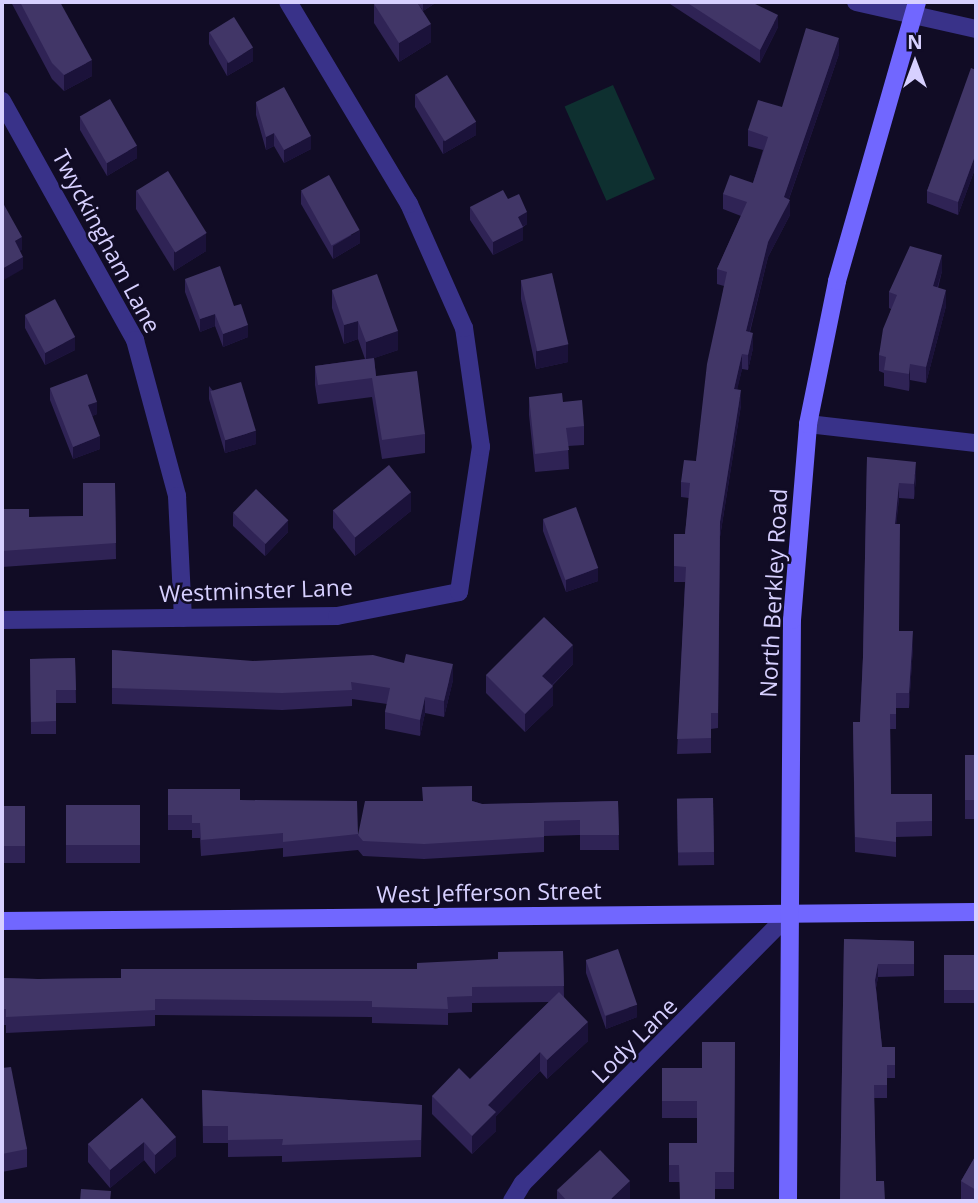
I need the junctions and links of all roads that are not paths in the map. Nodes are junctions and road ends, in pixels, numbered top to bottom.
1 (288, 2) edge
2 (856, 2) edge
3 (916, 8) edge
4 (976, 29) edge
5 (2, 101) edge
6 (808, 424) junction
7 (976, 443) edge
8 (183, 618) junction
9 (2, 620) edge
10 (976, 912) edge
11 (790, 913) junction
12 (2, 921) edge
13 (513, 1201) edge
14 (788, 1201) edge

1 - 8 street, Westminster Lane
2 - 3 street
3 - 4 street
3 - 6 street, North Berkley Road
5 - 8 street, Twyckingham Lane
6 - 7 street
6 - 11 street, North Berkley Road
8 - 9 street, Westminster Lane
10 - 11 street, West Jefferson Street
11 - 12 street, West Jefferson Street
11 - 13 street, Lody Lane
11 - 14 street, North Berkley Road

